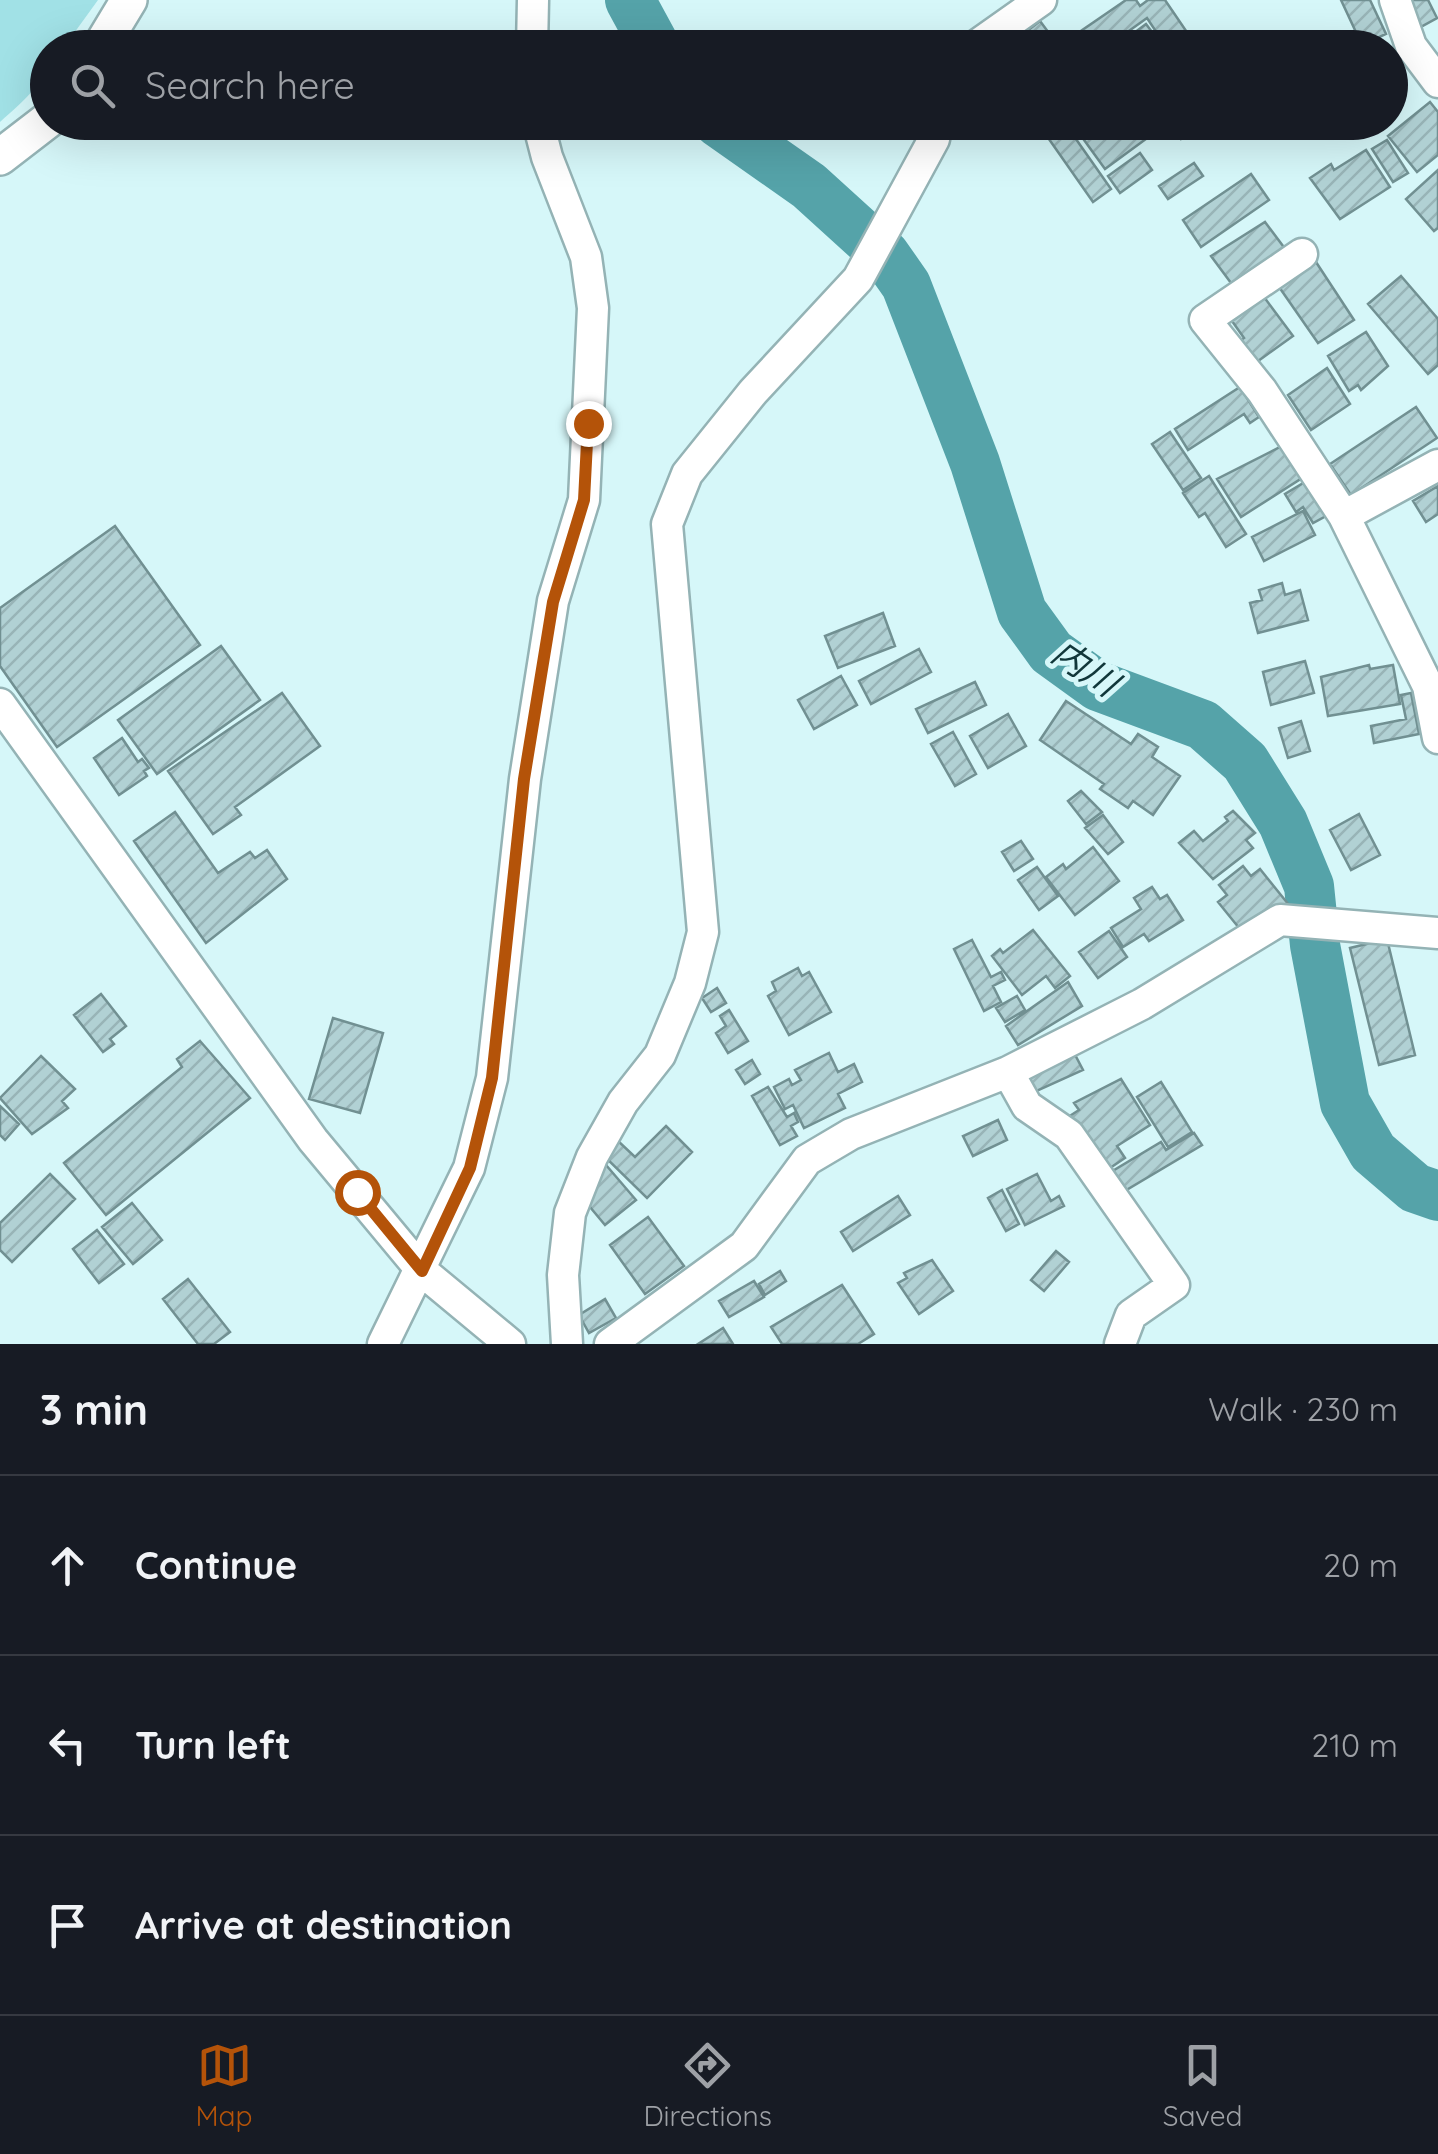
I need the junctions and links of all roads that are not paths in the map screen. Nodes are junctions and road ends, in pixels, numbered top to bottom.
1 (129, 0) edge
2 (533, 0) edge
3 (1041, 0) edge
4 (1395, 0) edge
5 (111, 30) edge
6 (532, 30) edge
7 (998, 30) edge
8 (1405, 30) edge
9 (1408, 37) edge
10 (1438, 82) edge
11 (30, 134) edge
12 (544, 140) edge
13 (933, 140) edge
14 (0, 157) edge
15 (1302, 254) dead end
16 (1438, 465) edge
17 (1344, 516) junction
18 (0, 704) edge
19 (1438, 738) edge
20 (1438, 933) edge
21 (1008, 1072) junction
22 (422, 1271) junction
23 (383, 1344) edge
24 (510, 1344) edge
25 (567, 1344) edge
26 (610, 1344) edge
27 (1120, 1344) edge

1 - 5 street
2 - 6 street
3 - 7 street
4 - 8 street
9 - 10 street
11 - 14 street
12 - 22 street
13 - 25 street
15 - 17 street
16 - 17 street
17 - 19 street
18 - 22 street
20 - 21 street
21 - 26 street
21 - 27 street
22 - 23 street
22 - 24 street

